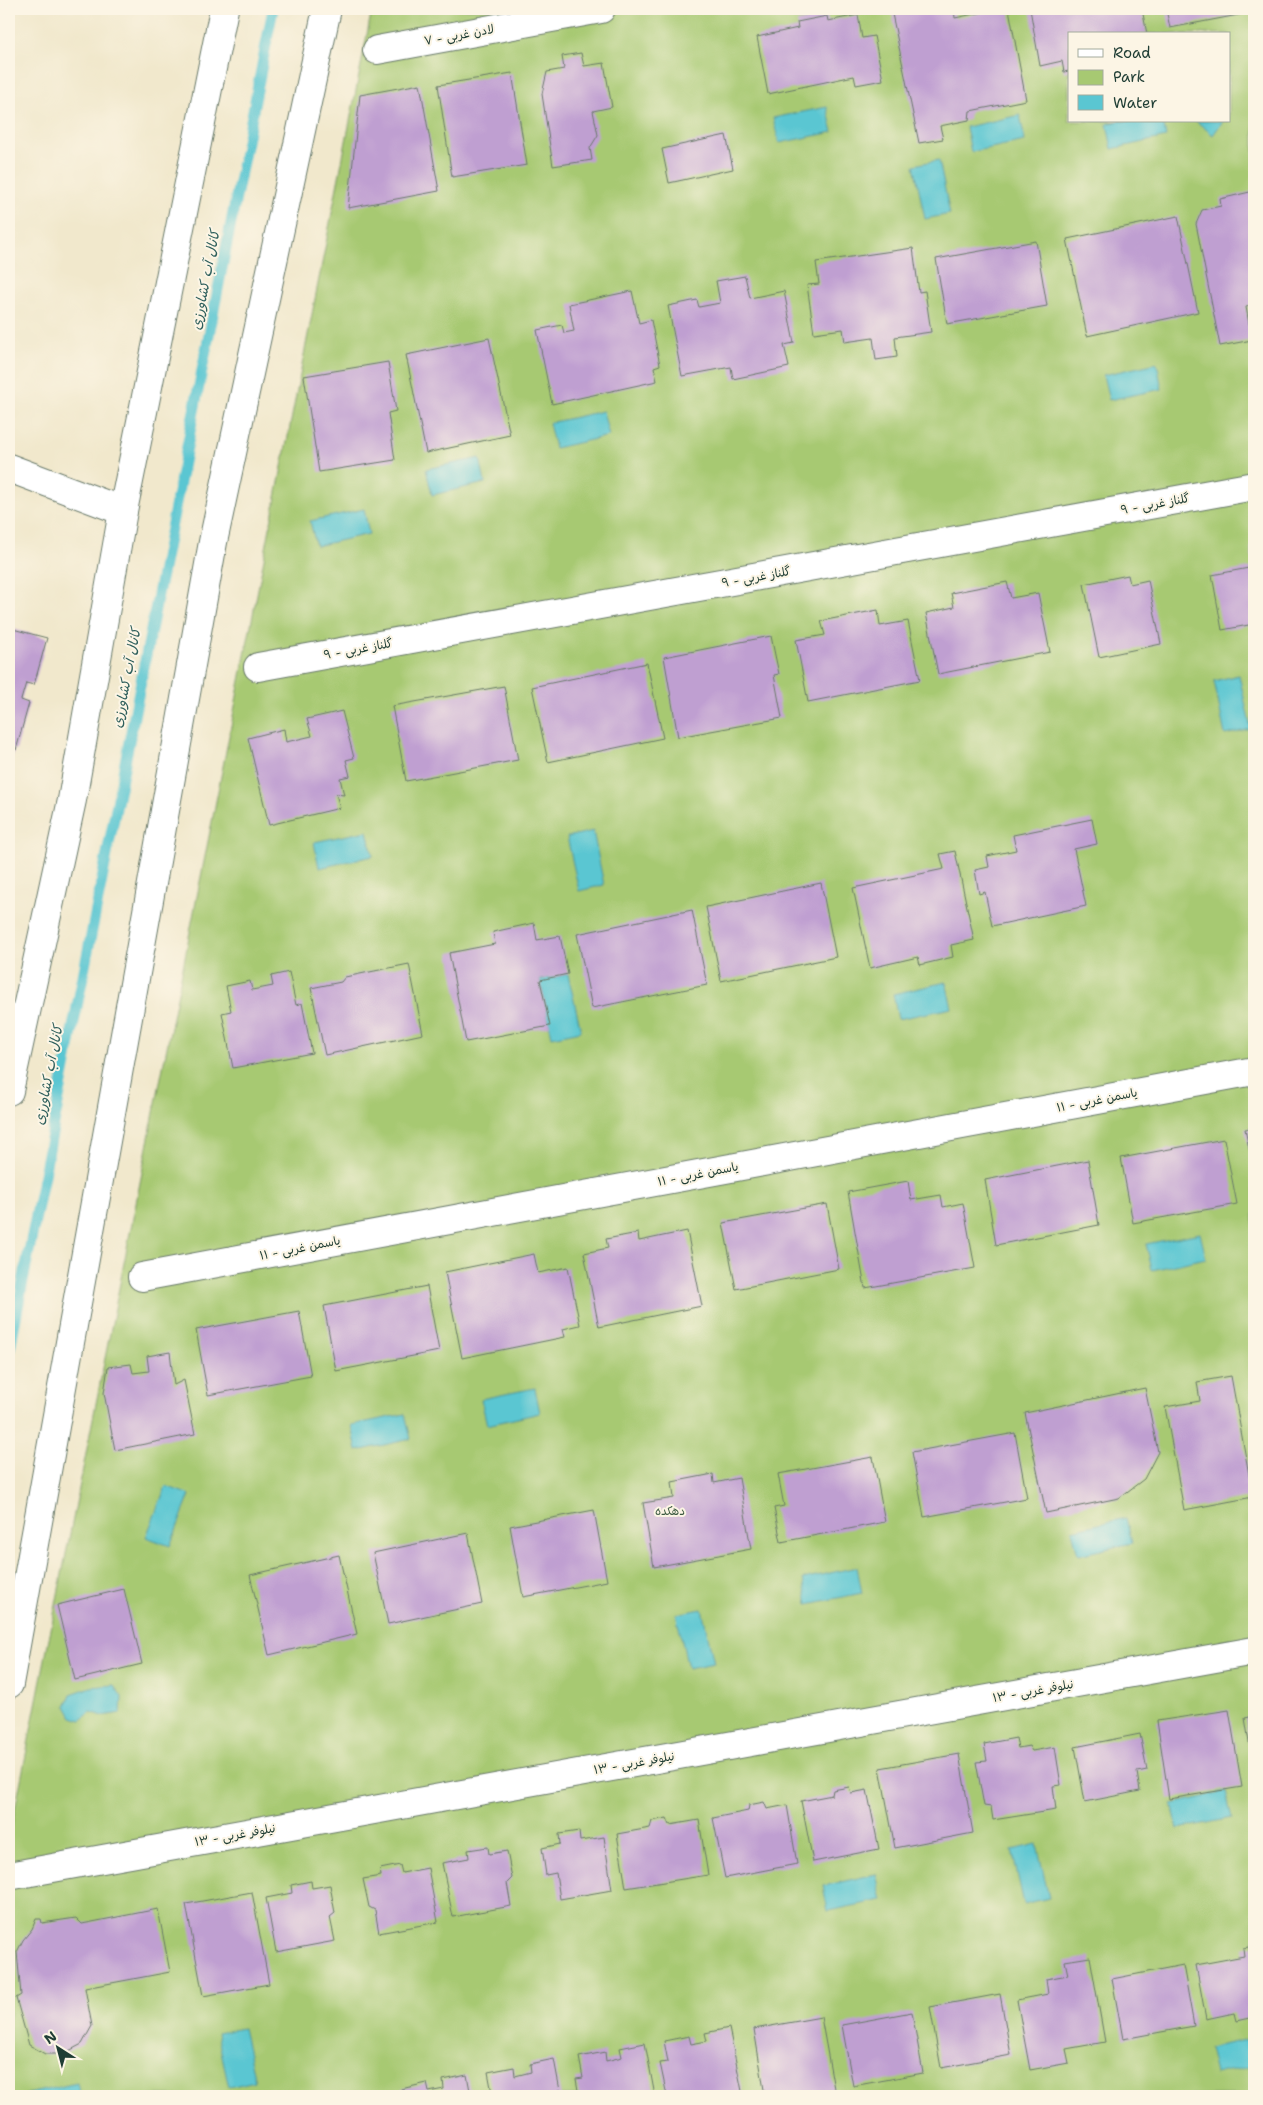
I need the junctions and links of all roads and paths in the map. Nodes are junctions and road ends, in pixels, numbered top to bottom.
1 (224, 9) edge
2 (327, 9) edge
3 (601, 9) edge
4 (377, 50) dead end
5 (9, 468) edge
6 (1254, 486) edge
7 (122, 511) junction
8 (258, 668) dead end
9 (1254, 1071) edge
10 (9, 1091) edge
11 (142, 1277) dead end
12 (1254, 1651) edge
13 (9, 1684) edge
14 (14, 1875) dead end

1 - 7 street
2 - 13 street
3 - 4 street, لادن غربی - ۷
5 - 7 street
6 - 8 street, گلناز غربی - ۹
7 - 10 street
9 - 11 street, یاسمن غربی - ۱۱
12 - 14 street, نیلوفر غربی - ۱۳

